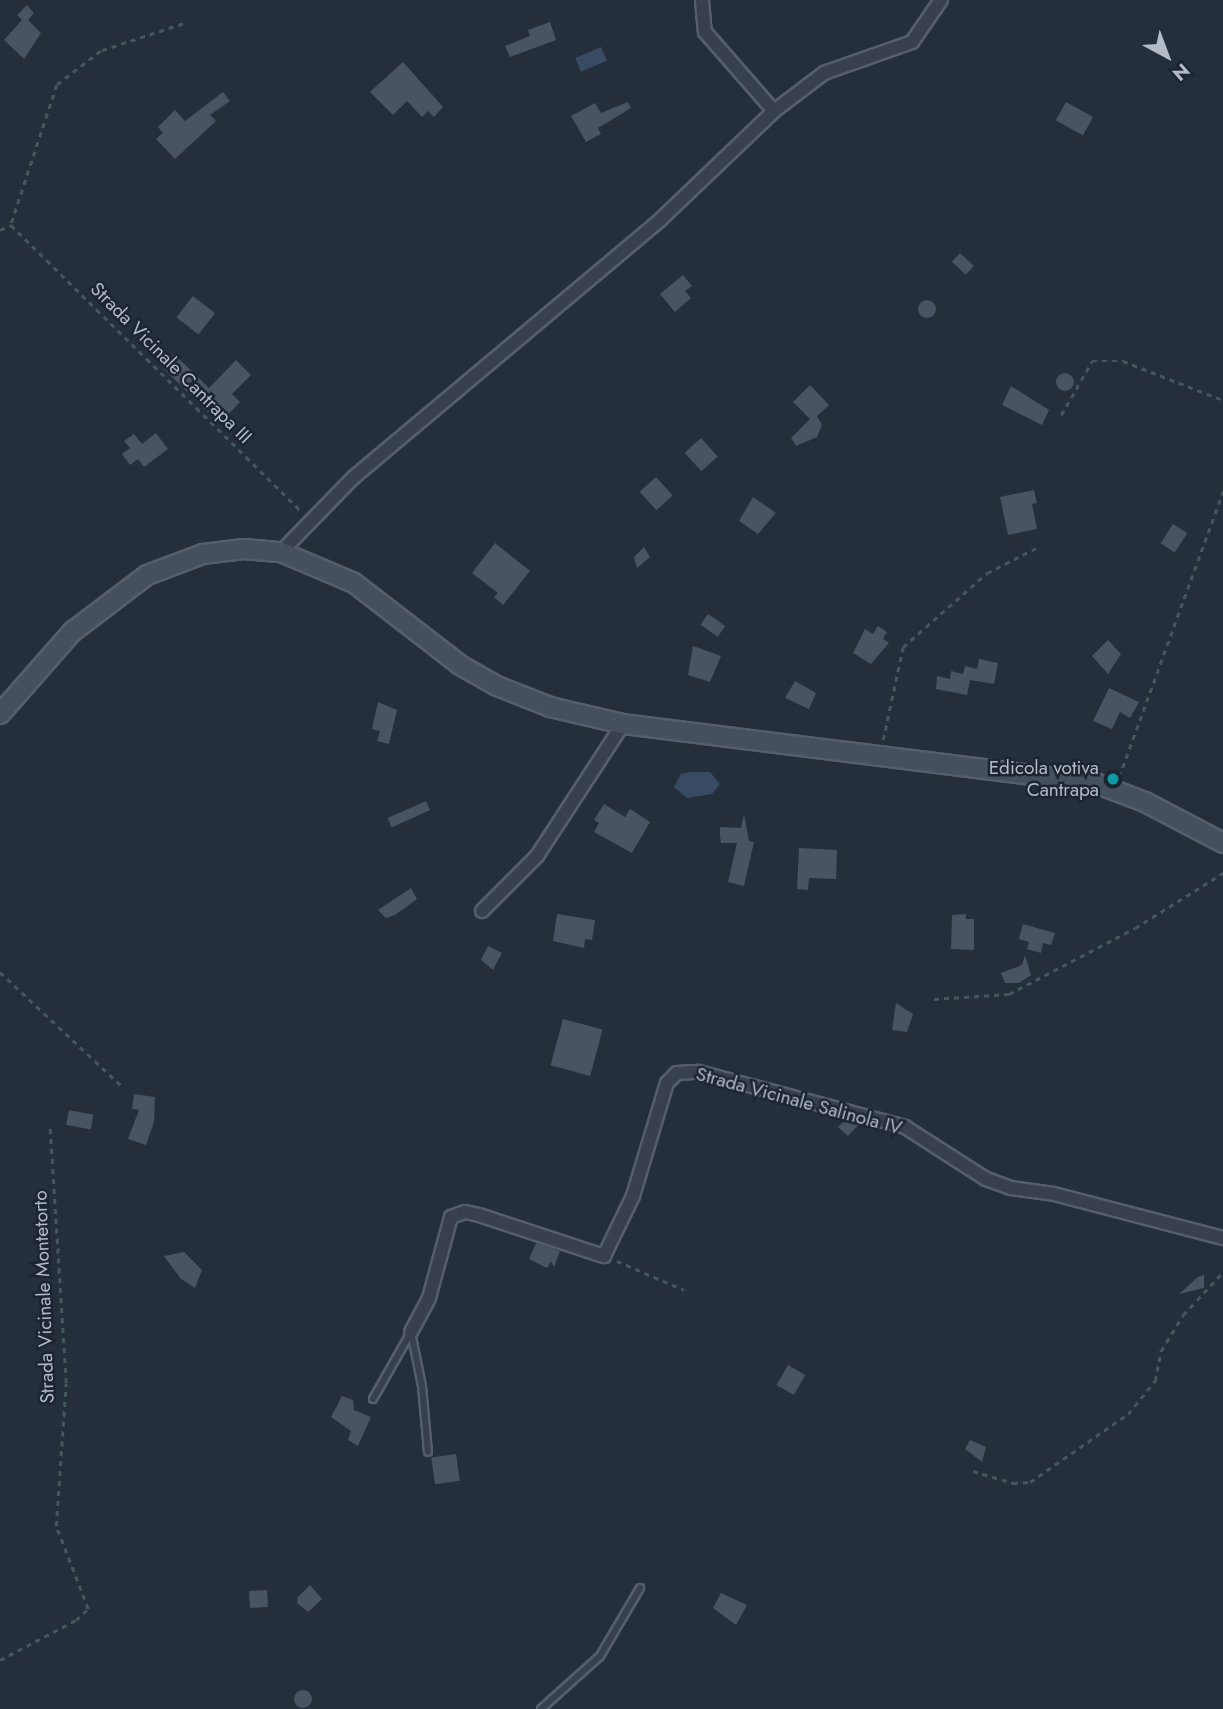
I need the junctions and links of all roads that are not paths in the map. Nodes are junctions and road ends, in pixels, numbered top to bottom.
1 (702, 0) edge
2 (941, 0) edge
3 (774, 111) junction
4 (281, 552) junction
5 (0, 714) edge
6 (623, 724) junction
7 (1223, 843) edge
8 (482, 911) dead end
9 (1223, 1238) edge
10 (411, 1332) junction
11 (373, 1399) dead end
12 (428, 1452) dead end
13 (640, 1588) dead end
14 (541, 1709) edge

1 - 3 street
2 - 3 street
3 - 4 street
4 - 5 main road
4 - 6 main road
6 - 7 main road
6 - 8 street
9 - 10 street, Strada Vicinale Salinola IV
10 - 11 lane
10 - 12 lane
13 - 14 lane

